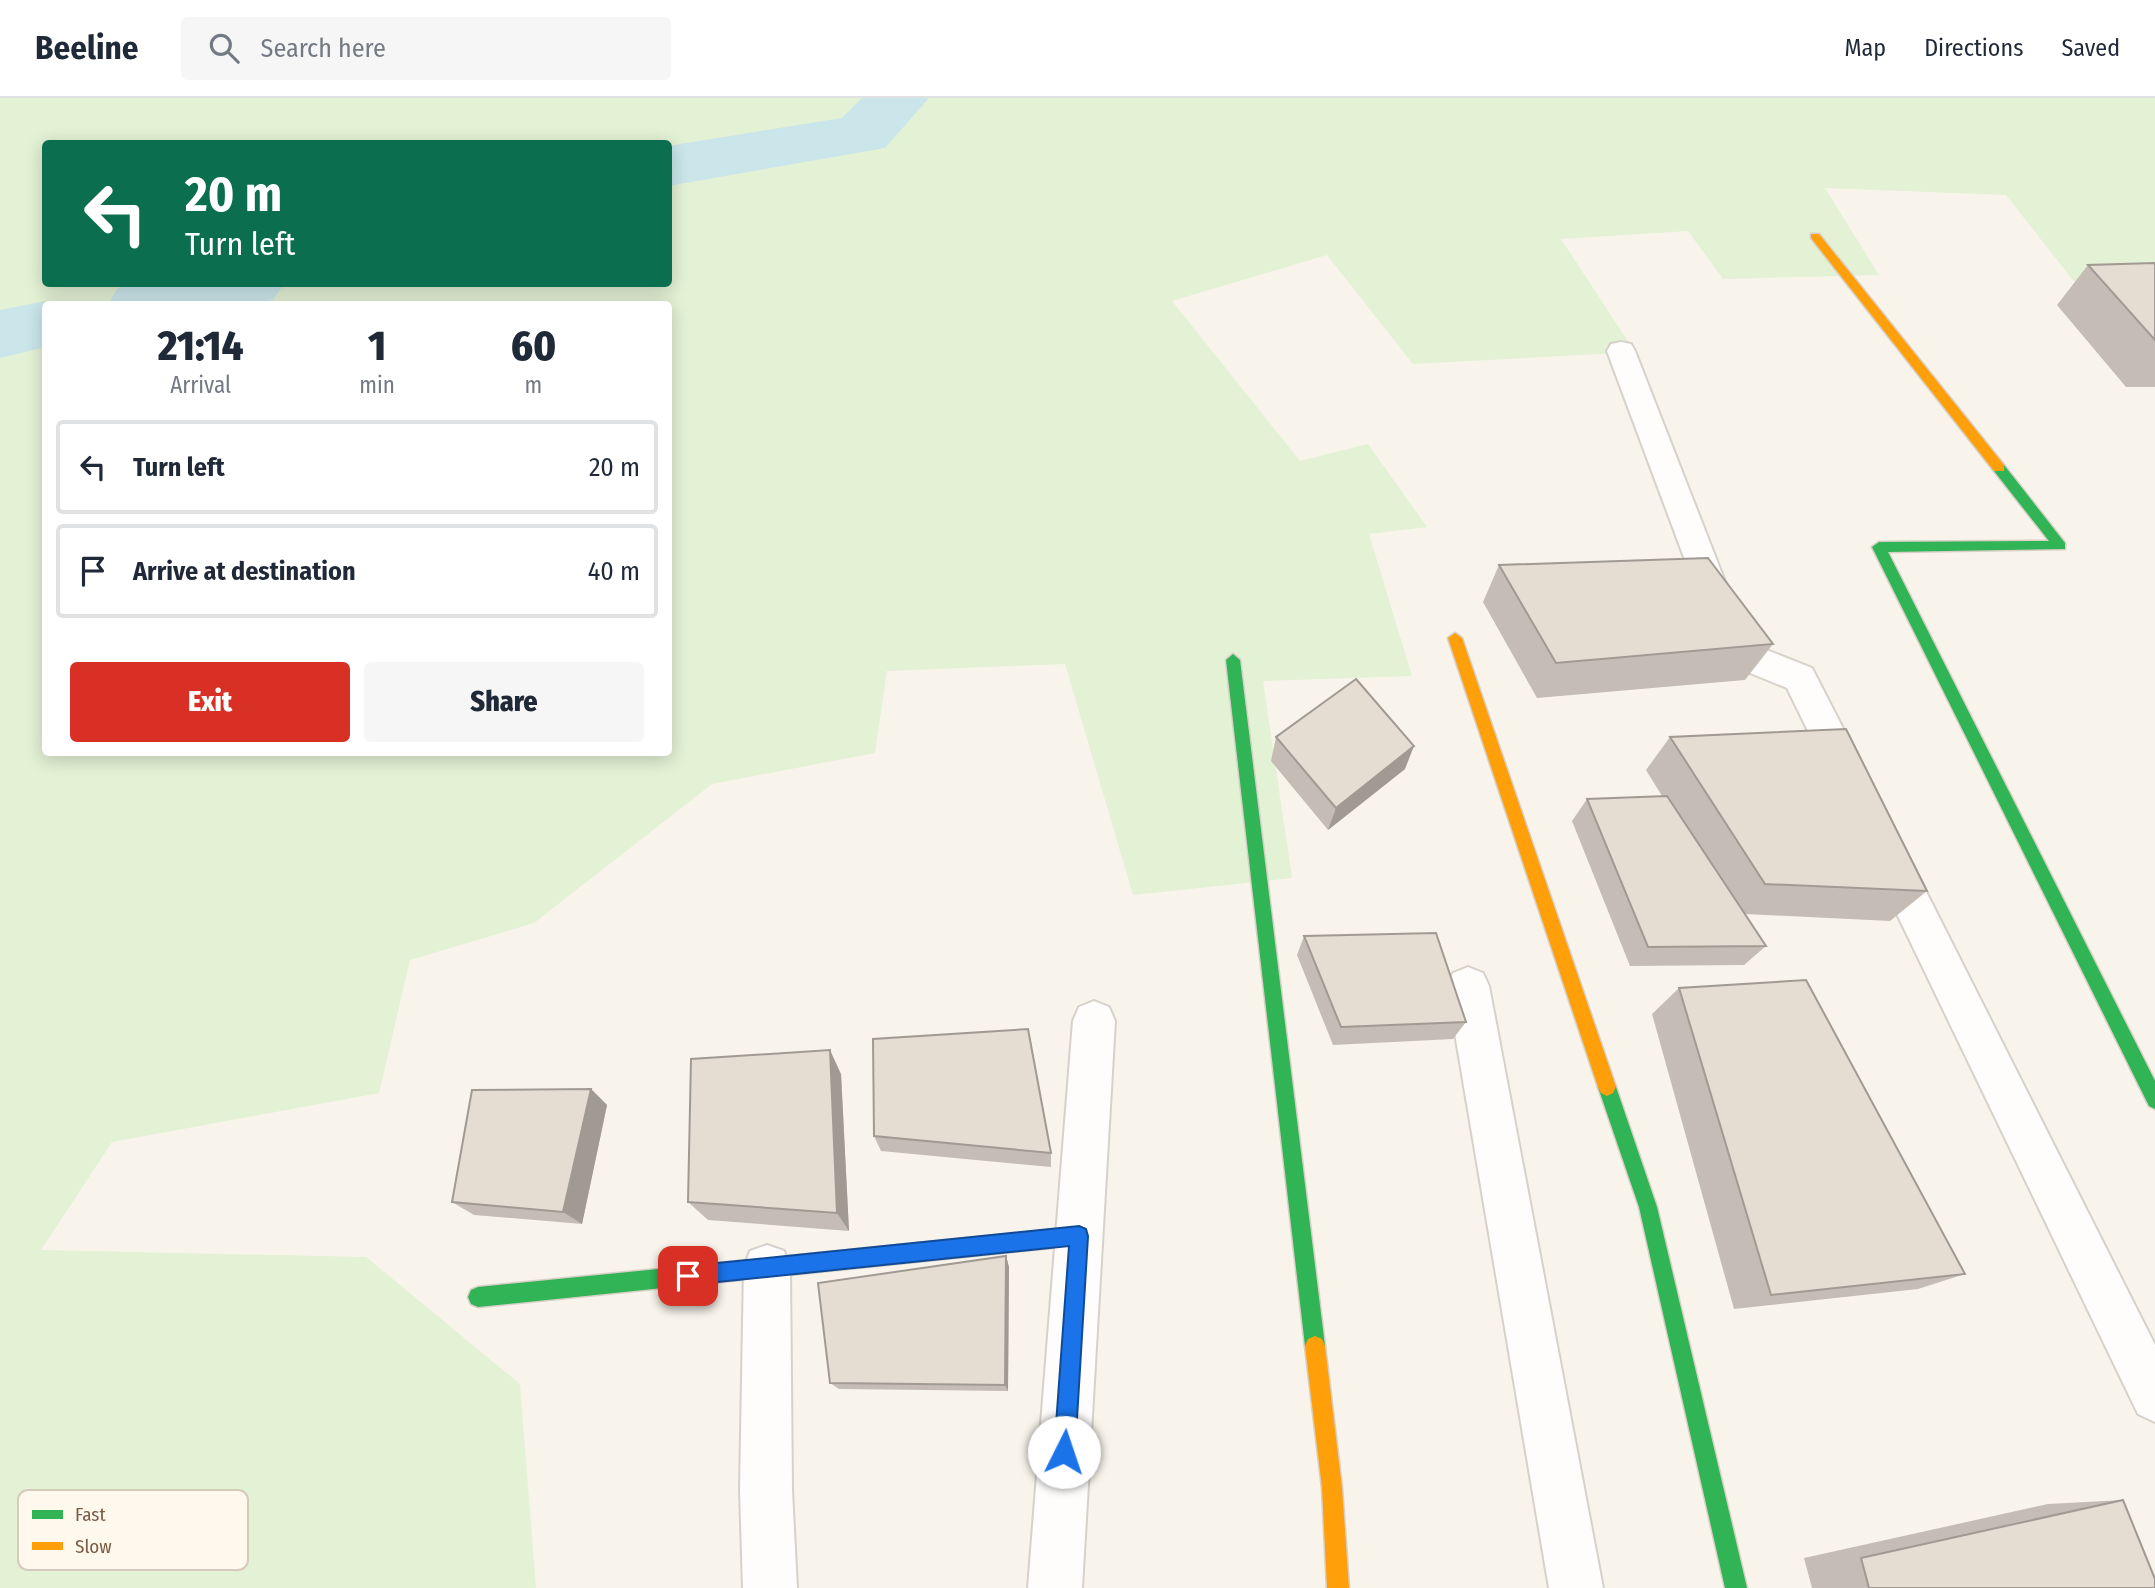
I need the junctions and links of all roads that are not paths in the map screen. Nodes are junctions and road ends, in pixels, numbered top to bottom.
1 (1815, 236) dead end
2 (1621, 351) dead end
3 (1455, 638) dead end
4 (1233, 660) dead end
5 (1468, 986) dead end
6 (1094, 1021) dead end
7 (2155, 1100) edge
8 (1079, 1236) junction
9 (767, 1268) junction
10 (478, 1297) dead end
11 (2155, 1397) edge
12 (770, 1588) edge
13 (1055, 1588) edge
14 (1338, 1588) edge
15 (1576, 1588) edge
16 (1736, 1588) edge

1 - 7 street
2 - 11 street
3 - 16 street
4 - 14 street
5 - 15 street
6 - 8 street
8 - 9 street
8 - 13 street
9 - 10 street
9 - 12 street

